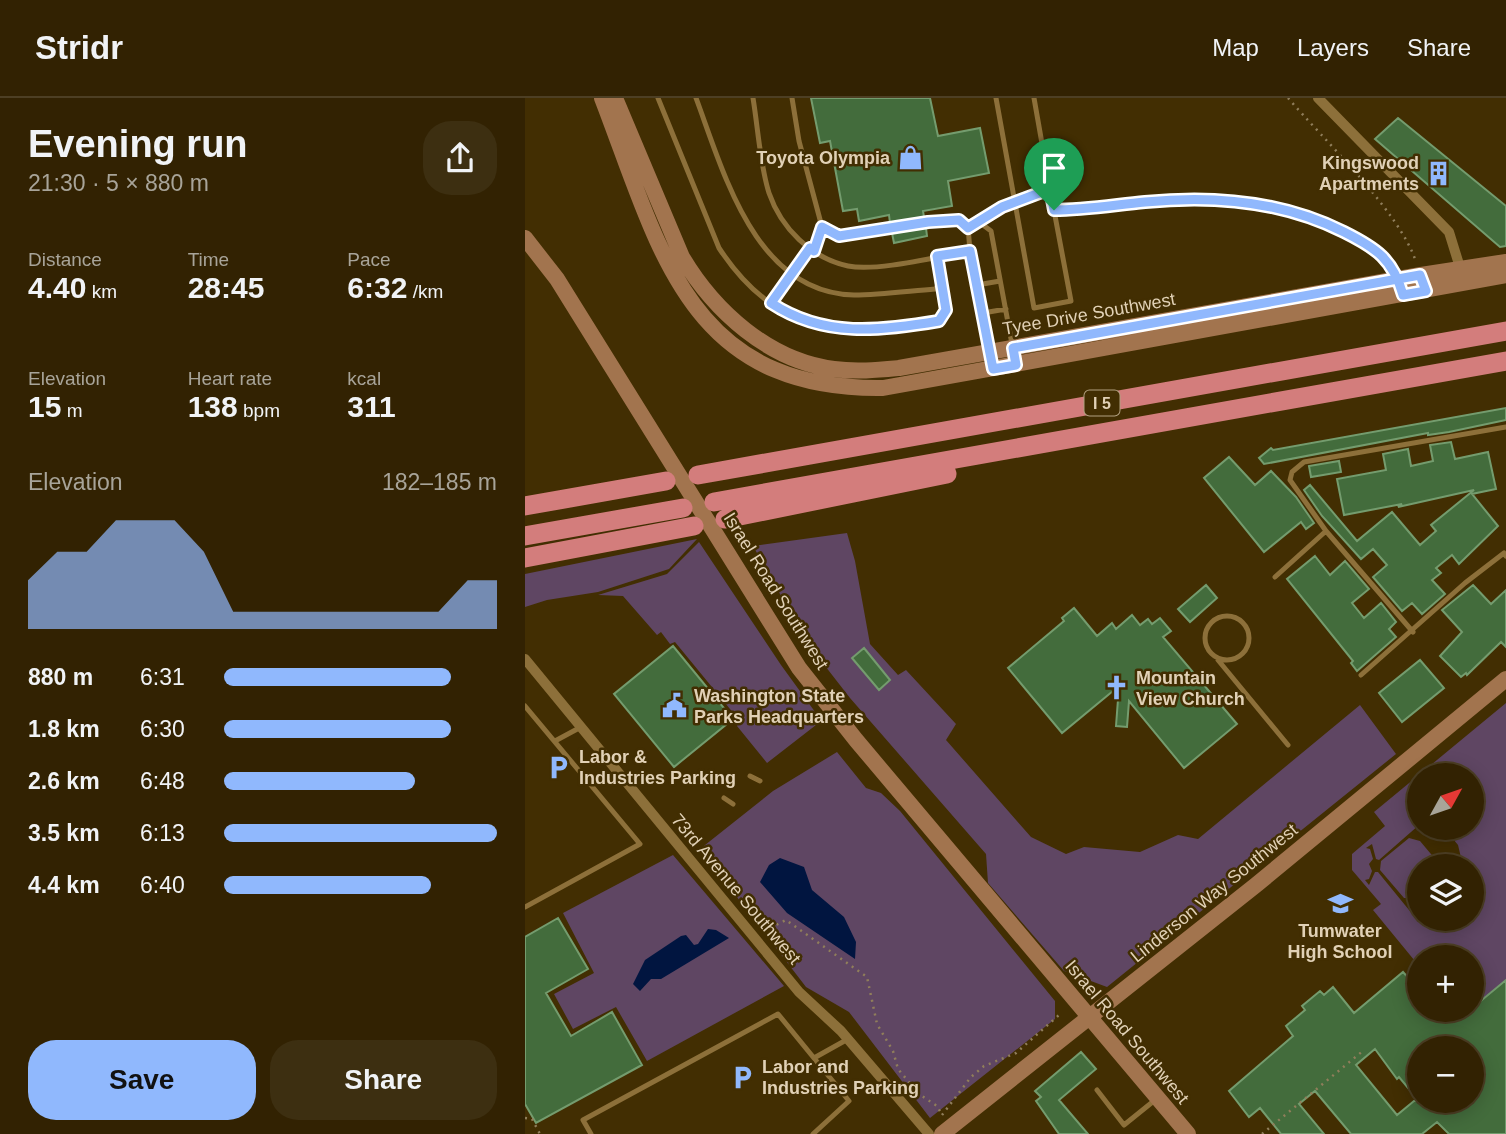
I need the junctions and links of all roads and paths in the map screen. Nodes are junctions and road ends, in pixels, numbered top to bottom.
1 (602, 98) edge
2 (615, 98) edge
3 (659, 98) edge
4 (696, 98) edge
5 (753, 98) edge
6 (792, 98) edge
7 (996, 98) edge
8 (1034, 98) edge
9 (1288, 98) edge
10 (1318, 98) edge
11 (1050, 189) junction
12 (1016, 202) junction
13 (1054, 210) junction
14 (979, 222) junction
15 (822, 227) junction
16 (968, 228) junction
17 (525, 239) edge
18 (812, 249) junction
19 (970, 251) junction
20 (937, 256) junction
21 (1506, 262) edge
22 (792, 274) junction
23 (1420, 275) junction
24 (1506, 275) edge
25 (1463, 276) junction
26 (1398, 279) junction
27 (1000, 281) junction
28 (940, 283) junction
29 (977, 285) junction
30 (1403, 295) junction
31 (771, 303) junction
32 (1006, 309) junction
33 (982, 313) junction
34 (1506, 331) edge
35 (1013, 348) junction
36 (990, 352) junction
37 (1506, 361) edge
38 (1016, 365) junction
39 (993, 369) junction
40 (1506, 427) edge
41 (1129, 429) junction
42 (698, 475) dead end
43 (666, 481) dead end
44 (637, 486) junction
45 (525, 499) edge
46 (714, 502) dead end
47 (525, 506) edge
48 (683, 508) dead end
49 (725, 519) dead end
50 (694, 526) dead end
51 (1326, 531) junction
52 (525, 536) edge
53 (1505, 553) edge
54 (525, 558) edge
55 (1275, 577) dead end
56 (1413, 632) junction
57 (1216, 657) junction
58 (525, 659) edge
59 (1361, 675) dead end
60 (1506, 679) edge
61 (525, 706) edge
62 (581, 727) junction
63 (555, 741) junction
64 (1288, 745) dead end
65 (750, 776) dead end
66 (760, 781) dead end
67 (724, 799) dead end
68 (733, 804) dead end
69 (525, 907) edge
70 (762, 932) dead end
71 (1059, 1015) dead end
72 (1089, 1017) junction
73 (848, 1039) junction
74 (1364, 1050) dead end
75 (814, 1058) junction
76 (1097, 1090) dead end
77 (1158, 1098) junction
78 (525, 1118) edge
79 (1124, 1125) junction
80 (540, 1134) edge
81 (591, 1134) edge
82 (813, 1134) edge
83 (929, 1134) edge
84 (942, 1134) edge
85 (1122, 1134) edge
86 (1188, 1134) edge
87 (1262, 1134) edge

1 - 39 street, Tyee Drive Southwest
2 - 36 street, Tyee Drive Southwest
3 - 31 lane
4 - 22 lane
5 - 18 lane
6 - 15 lane
7 - 12 lane
8 - 11 lane
9 - 23 path
10 - 25 street
11 - 12 lane
11 - 13 lane
12 - 13 lane
12 - 14 lane
13 - 26 lane
14 - 16 lane
14 - 27 lane
15 - 16 lane
15 - 18 lane
16 - 19 lane
17 - 72 street, Israel Road Southwest
18 - 20 lane
18 - 22 lane
19 - 20 lane
19 - 29 lane
20 - 28 lane
21 - 25 street, Tyee Drive Southwest
22 - 28 lane
22 - 31 lane
23 - 25 street, Tyee Drive Southwest
23 - 26 street, Tyee Drive Southwest
24 - 25 street, Tyee Drive Southwest
25 - 30 street, Tyee Drive Southwest
26 - 30 lane
26 - 35 street, Tyee Drive Southwest
27 - 29 lane
27 - 32 lane
28 - 31 lane
29 - 33 lane
30 - 38 street, Tyee Drive Southwest
32 - 33 lane
32 - 35 lane
33 - 36 lane
34 - 42 highway, I 5
35 - 36 street, Tyee Drive Southwest
35 - 38 lane
36 - 39 lane
37 - 41 highway, I 5
38 - 39 street, Tyee Drive Southwest
40 - 51 lane
41 - 46 highway, I 5
41 - 49 highway
43 - 44 highway
44 - 45 highway
44 - 47 highway
48 - 52 highway
50 - 54 highway
51 - 55 lane
51 - 56 lane
53 - 56 lane
56 - 59 lane
57 - 57 lane
57 - 64 lane
58 - 62 street, 73rd Avenue Southwest
60 - 72 street, Linderson Way Southwest
61 - 63 lane
62 - 63 lane
62 - 73 street, 73rd Avenue Southwest
63 - 69 lane
65 - 66 lane
67 - 68 lane
70 - 71 path
72 - 77 street, Israel Road Southwest
72 - 84 street, Linderson Way Southwest
73 - 75 lane
73 - 83 street, 73rd Avenue Southwest
74 - 87 path
75 - 81 lane
75 - 82 lane
76 - 79 lane
77 - 79 lane
77 - 86 street, Israel Road Southwest
78 - 80 path
79 - 85 lane

